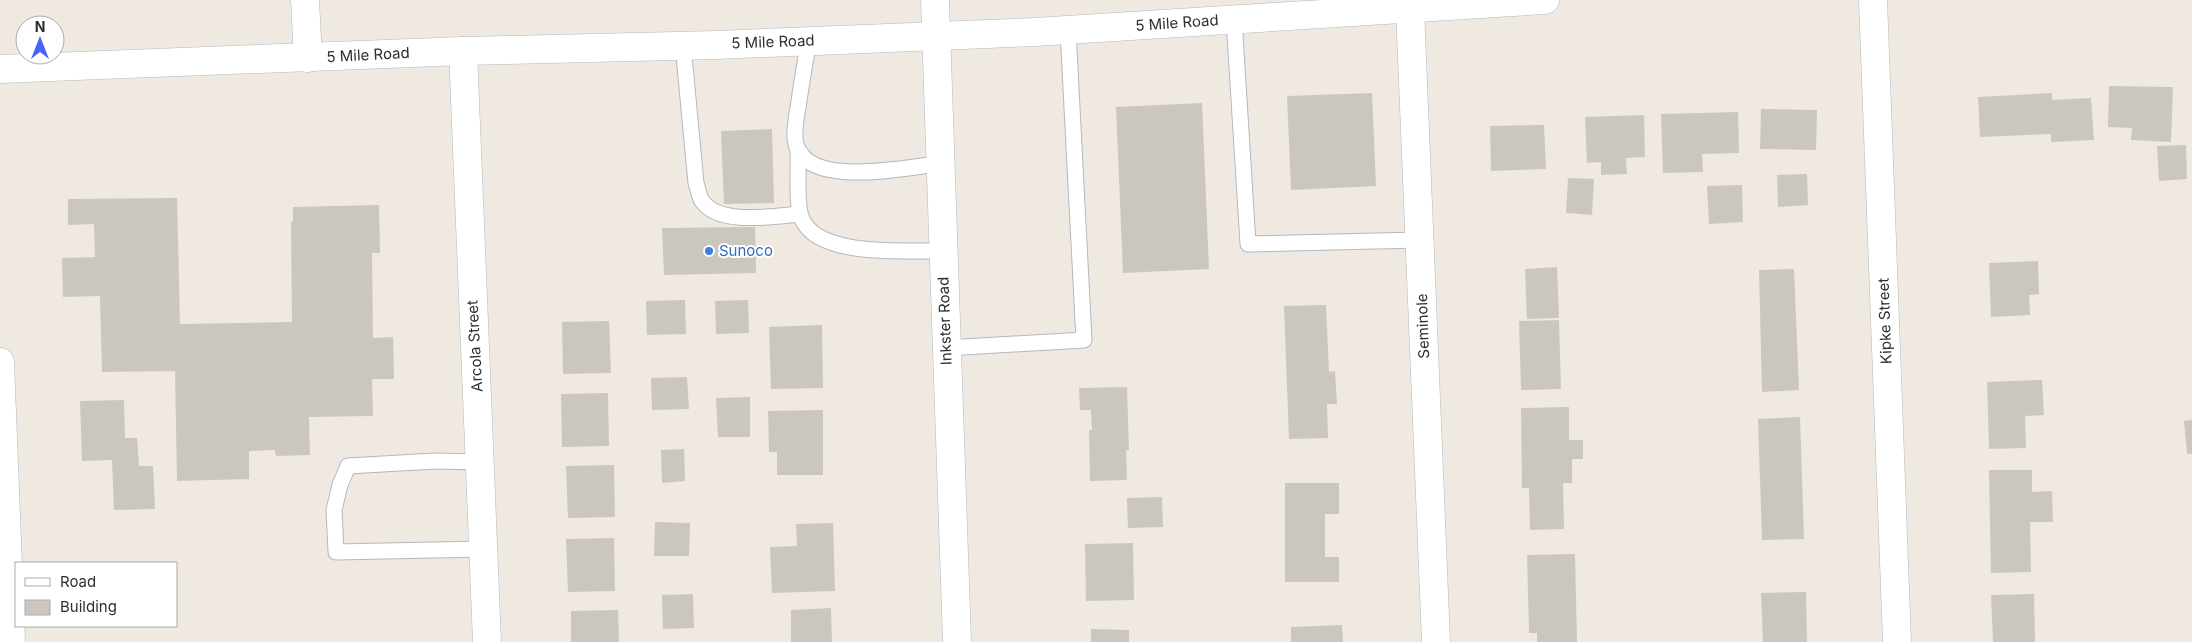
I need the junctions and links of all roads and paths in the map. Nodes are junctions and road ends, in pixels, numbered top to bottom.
1 (305, 0) edge
2 (934, 0) edge
3 (1545, 0) edge
4 (1873, 0) edge
5 (1410, 9) junction
6 (1234, 19) junction
7 (1068, 30) junction
8 (935, 37) junction
9 (808, 41) junction
10 (683, 45) junction
11 (463, 51) junction
12 (308, 58) junction
13 (0, 69) edge
14 (798, 152) junction
15 (939, 164) junction
16 (800, 214) junction
17 (1420, 240) junction
18 (942, 251) junction
19 (946, 348) junction
20 (0, 362) edge
21 (481, 462) junction
22 (484, 549) junction
23 (11, 642) edge
24 (487, 642) edge
25 (957, 642) edge
26 (1436, 642) edge
27 (1897, 642) edge

1 - 12 main road
2 - 8 main road, Inkster Road
3 - 5 main road, 5 Mile Road
4 - 27 main road, Kipke Street
5 - 6 main road, 5 Mile Road
5 - 17 main road, Seminole
6 - 7 main road, 5 Mile Road
6 - 17 lane
7 - 8 main road, 5 Mile Road
7 - 19 lane
8 - 9 main road, 5 Mile Road
8 - 15 main road, Inkster Road
9 - 10 main road, 5 Mile Road
9 - 14 lane
10 - 11 main road, 5 Mile Road
10 - 16 lane
11 - 12 main road, 5 Mile Road
11 - 21 main road, Arcola Street
12 - 13 main road, 5 Mile Road
14 - 15 lane
14 - 16 lane
15 - 18 main road, Inkster Road
16 - 18 lane
17 - 26 main road, Seminole
18 - 19 main road, Inkster Road
19 - 25 main road, Inkster Road
20 - 23 main road
21 - 22 main road, Arcola Street
21 - 22 lane
22 - 24 main road, Arcola Street

